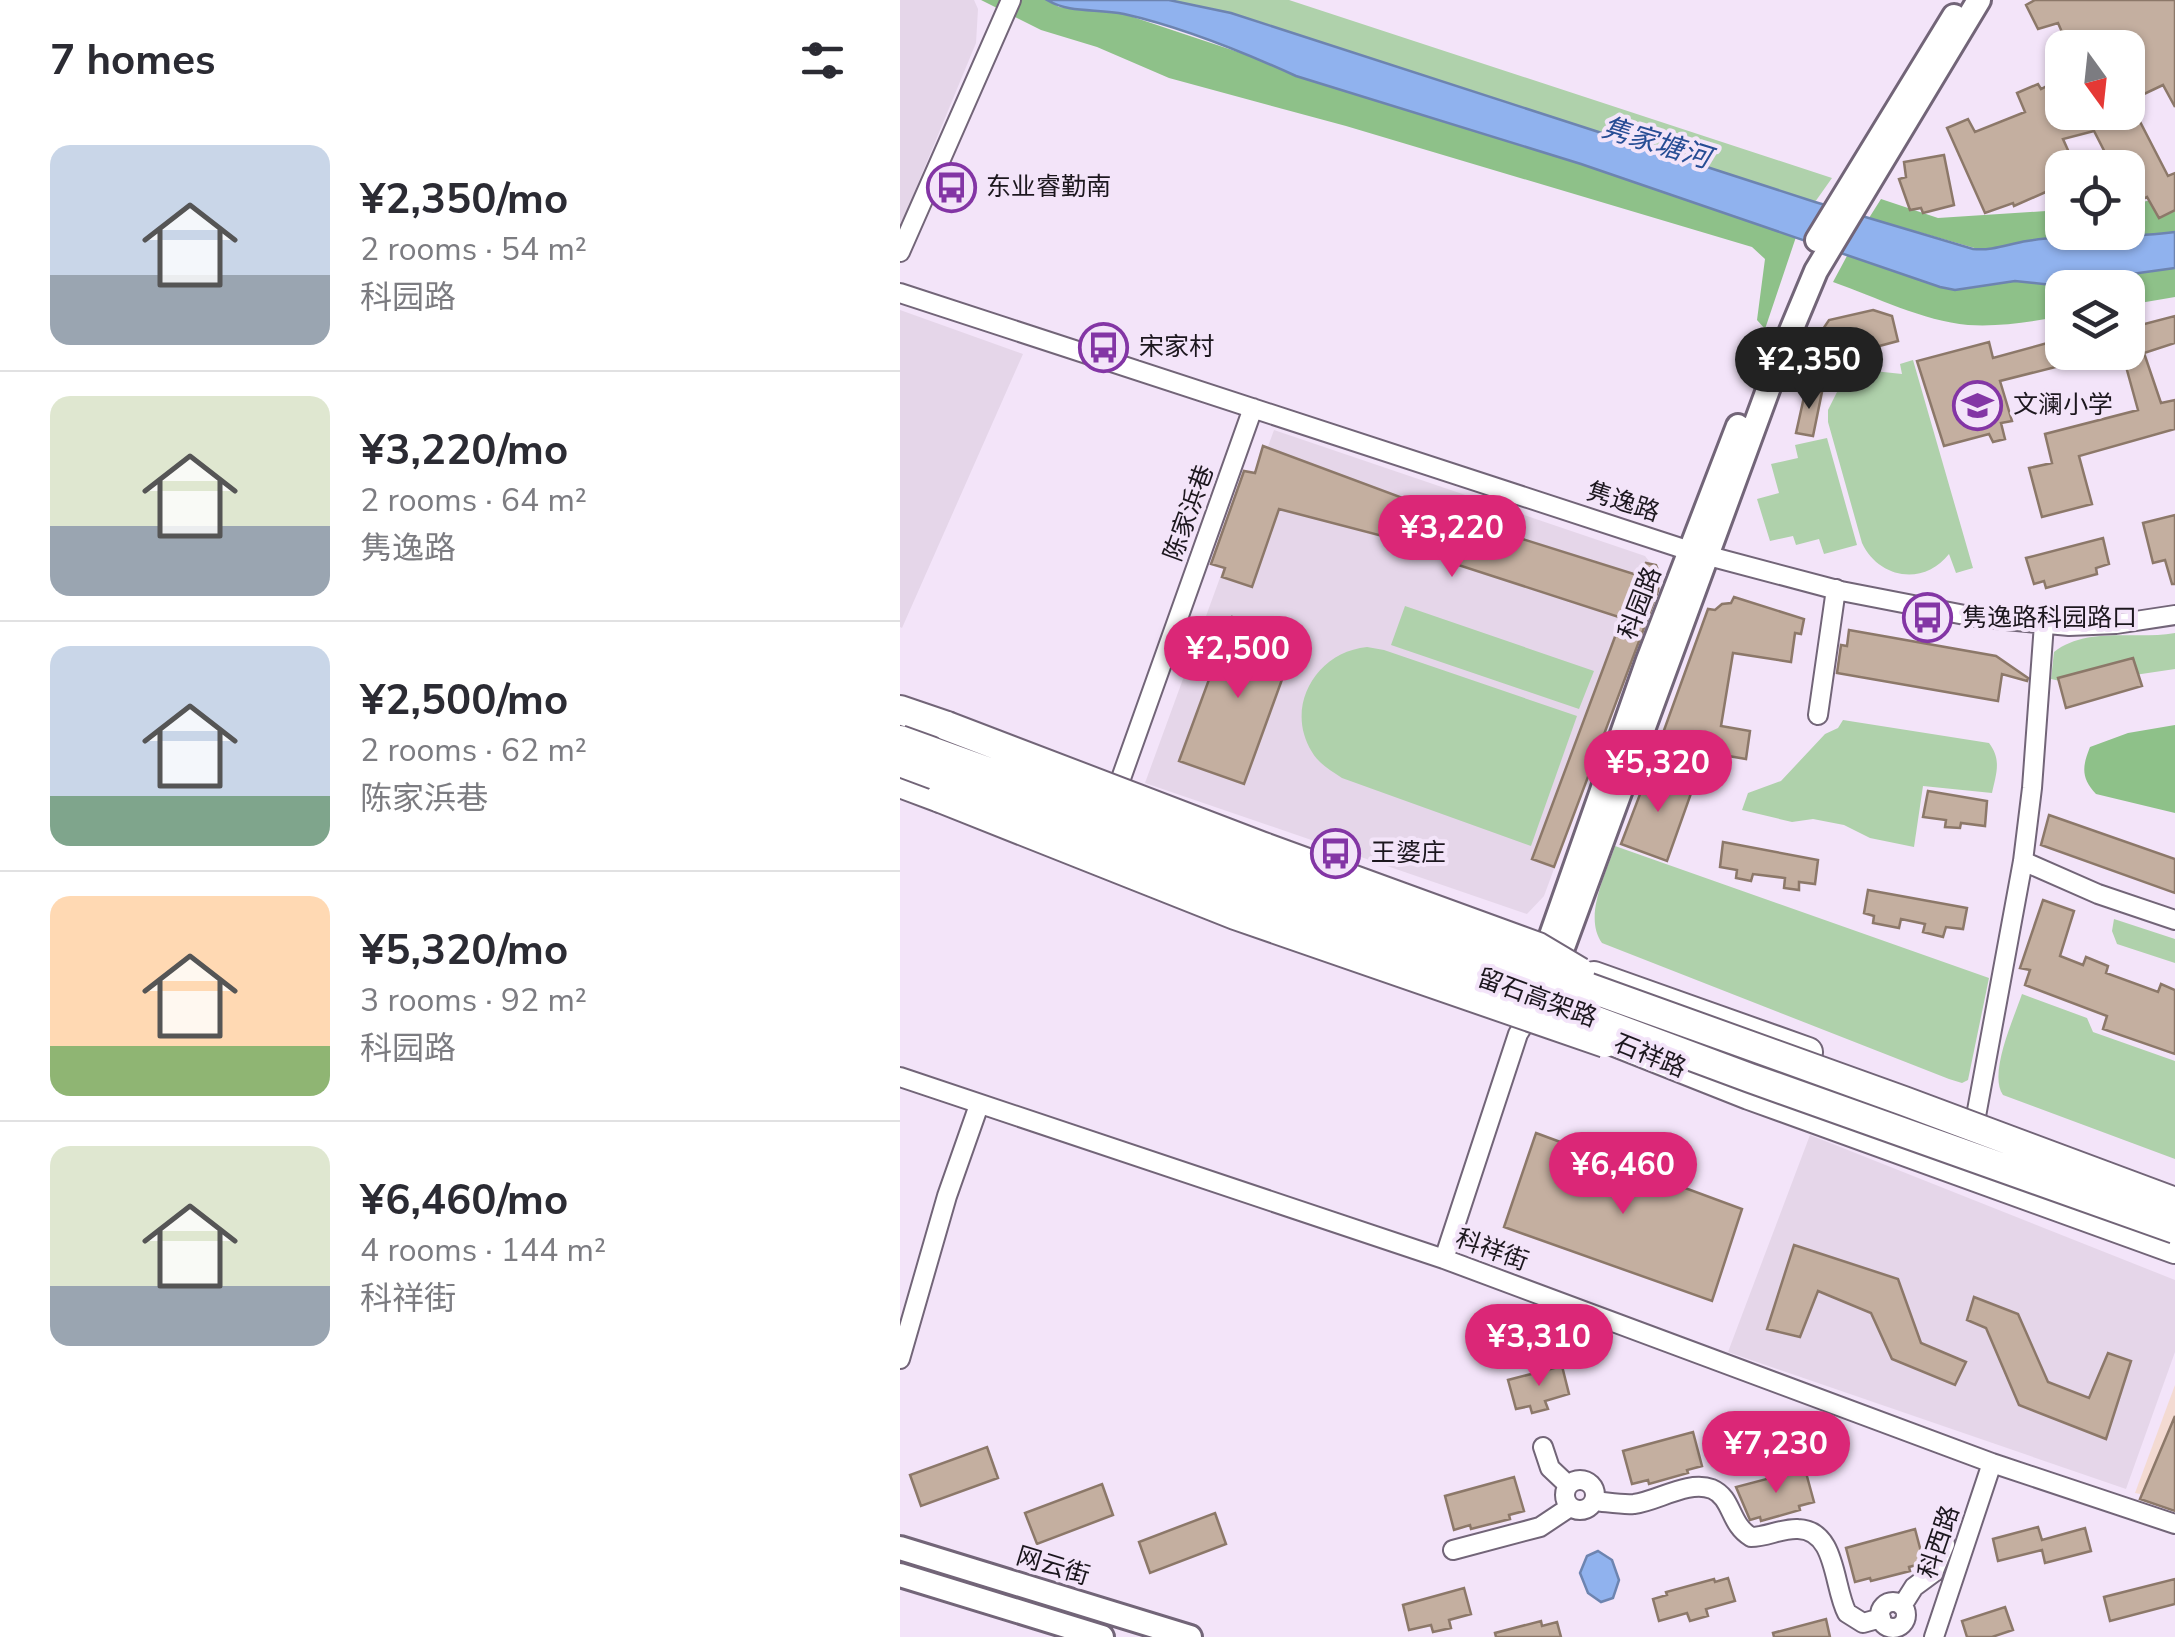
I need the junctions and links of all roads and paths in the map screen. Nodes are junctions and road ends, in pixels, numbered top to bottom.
1 (1011, 0) edge
2 (1963, 0) edge
3 (1979, 0) edge
4 (1848, 204) junction
5 (900, 252) edge
6 (900, 293) edge
7 (1253, 408) junction
8 (1698, 553) junction
9 (1836, 589) junction
10 (2175, 615) edge
11 (2044, 624) junction
12 (900, 710) edge
13 (1818, 715) dead end
14 (900, 726) edge
15 (900, 740) edge
16 (900, 762) edge
17 (900, 781) edge
18 (1112, 804) junction
19 (2024, 861) junction
20 (2175, 920) edge
21 (1550, 961) junction
22 (1633, 1004) junction
23 (1533, 1010) junction
24 (900, 1077) edge
25 (980, 1104) junction
26 (1976, 1116) junction
27 (2175, 1188) edge
28 (2175, 1202) edge
29 (2175, 1229) edge
30 (2175, 1246) edge
31 (1444, 1259) junction
32 (900, 1359) edge
33 (1543, 1447) dead end
34 (1992, 1463) junction
35 (1568, 1485) junction
36 (1594, 1500) junction
37 (1570, 1506) junction
38 (2175, 1524) edge
39 (1945, 1544) dead end
40 (900, 1548) edge
41 (1453, 1550) dead end
42 (900, 1575) edge
43 (1102, 1637) edge
44 (1190, 1637) edge
45 (1934, 1637) edge

1 - 5 street
2 - 4 street, 科园路
3 - 4 street, 科园路
4 - 8 street, 科园路
6 - 7 street, 隽逸路
7 - 8 street, 隽逸路
7 - 18 street, 陈家浜巷
8 - 9 street, 隽逸路
8 - 21 street, 科园路
9 - 11 street, 隽逸路
9 - 13 street
10 - 11 street, 隽逸路
11 - 19 street
12 - 22 main road, bridge
14 - 18 main road
15 - 22 main road, 留石高架路, bridge
16 - 29 main road, 留石高架路, bridge
17 - 23 main road, 石祥路
17 - 30 main road, bridge
18 - 21 main road
19 - 20 street
19 - 26 street
21 - 23 street, 科园路
21 - 26 main road
22 - 28 main road, 留石高架路, bridge
23 - 30 main road, 石祥路
23 - 31 street, 科园路
24 - 25 street, 科祥街
25 - 31 street, 科祥街
25 - 32 street
26 - 27 main road
31 - 34 street, 科祥街
33 - 35 street
34 - 38 street, 科祥街
34 - 45 street, 科西路
35 - 36 street
35 - 37 street
36 - 37 street
36 - 39 street
37 - 41 street
40 - 44 street, 网云街
42 - 43 street

